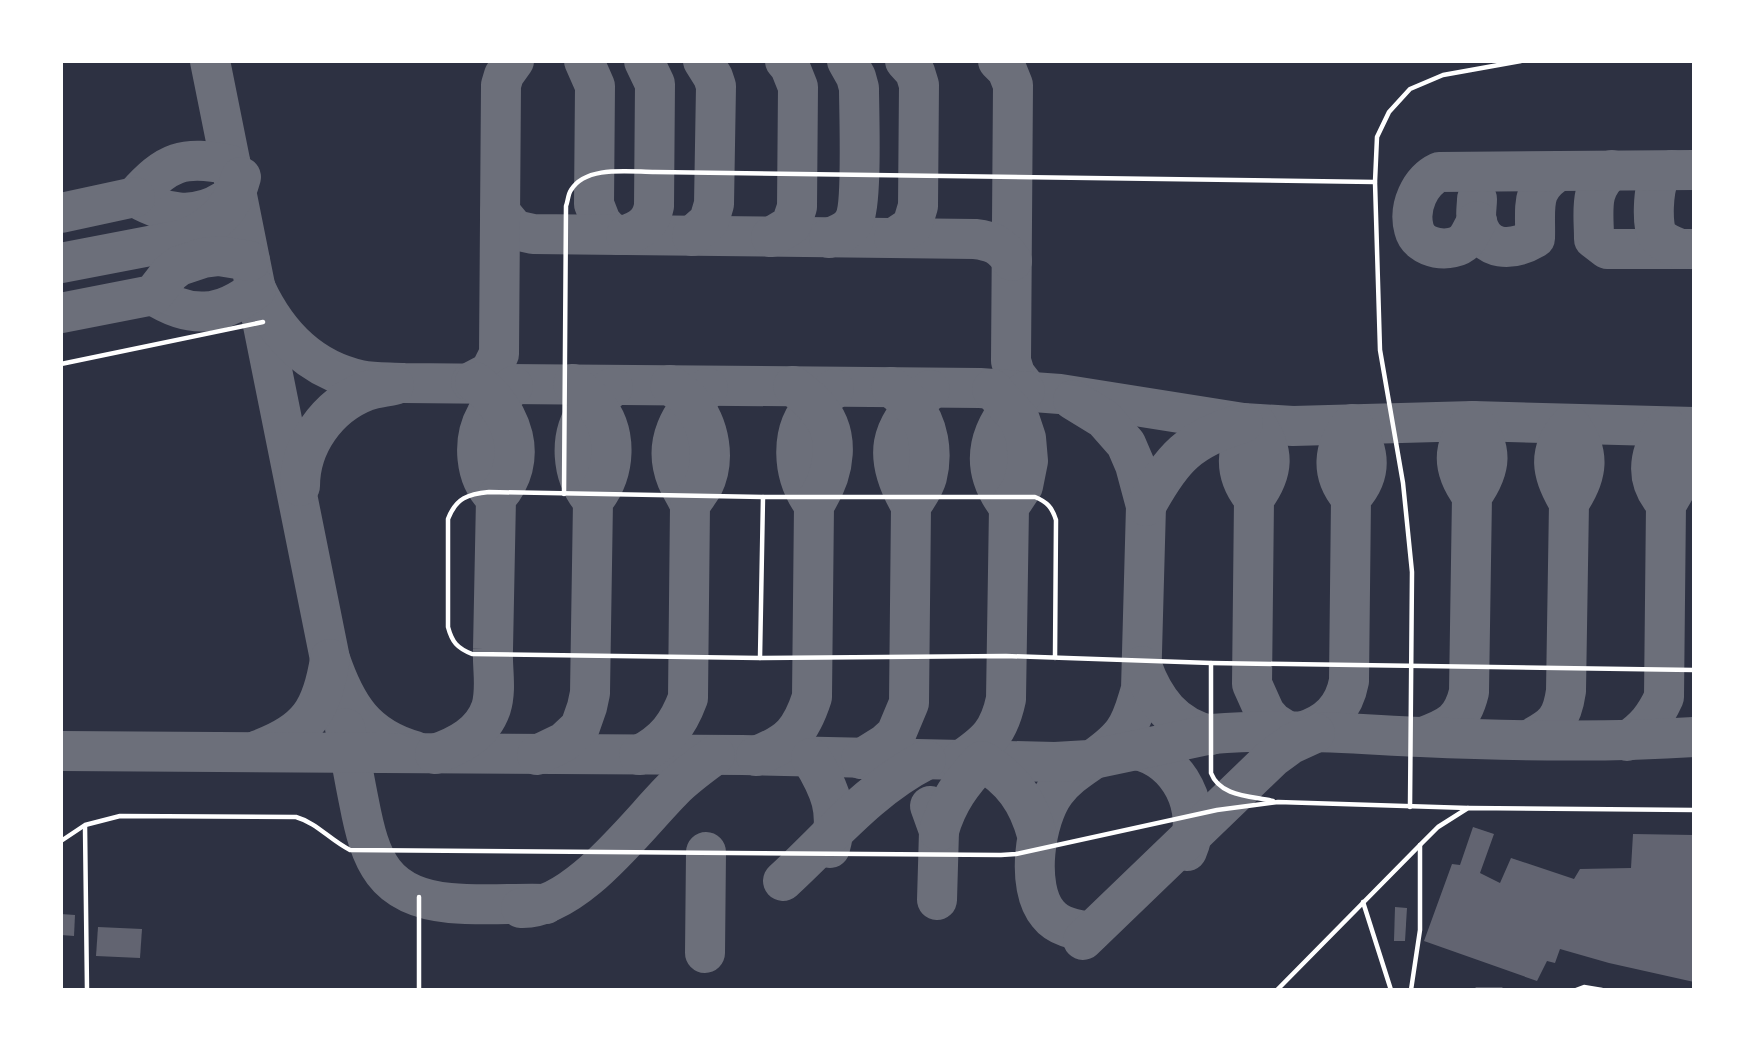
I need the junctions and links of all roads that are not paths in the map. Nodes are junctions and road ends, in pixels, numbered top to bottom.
1 (1521, 61) edge
2 (1375, 182) junction
3 (262, 322) dead end
4 (61, 364) edge
5 (564, 494) junction
6 (763, 496) junction
7 (760, 658) junction
8 (1055, 658) junction
9 (1211, 663) junction
10 (1410, 665) junction
11 (1694, 670) edge
12 (1278, 802) junction
13 (1410, 807) junction
14 (1468, 808) junction
15 (1694, 810) edge
16 (85, 825) junction
17 (61, 841) edge
18 (1420, 845) junction
19 (419, 897) dead end
20 (1363, 902) junction
21 (87, 990) edge
22 (419, 990) edge
23 (1277, 990) edge
24 (1391, 990) edge
25 (1411, 990) edge
26 (1476, 990) edge
27 (1502, 990) edge
28 (1576, 990) edge
29 (1602, 990) edge

1 - 2 lane
2 - 5 lane
2 - 10 lane
3 - 4 lane
5 - 6 lane
5 - 7 lane
6 - 7 lane
6 - 8 lane
7 - 8 lane
8 - 9 lane
9 - 10 lane
9 - 12 lane
10 - 11 lane
10 - 13 lane
12 - 13 lane
12 - 16 lane
13 - 14 lane
14 - 15 lane
14 - 18 lane
16 - 17 lane
16 - 21 lane
18 - 20 lane
18 - 25 lane
19 - 22 lane
20 - 23 lane
20 - 24 lane
26 - 27 lane
28 - 29 lane

